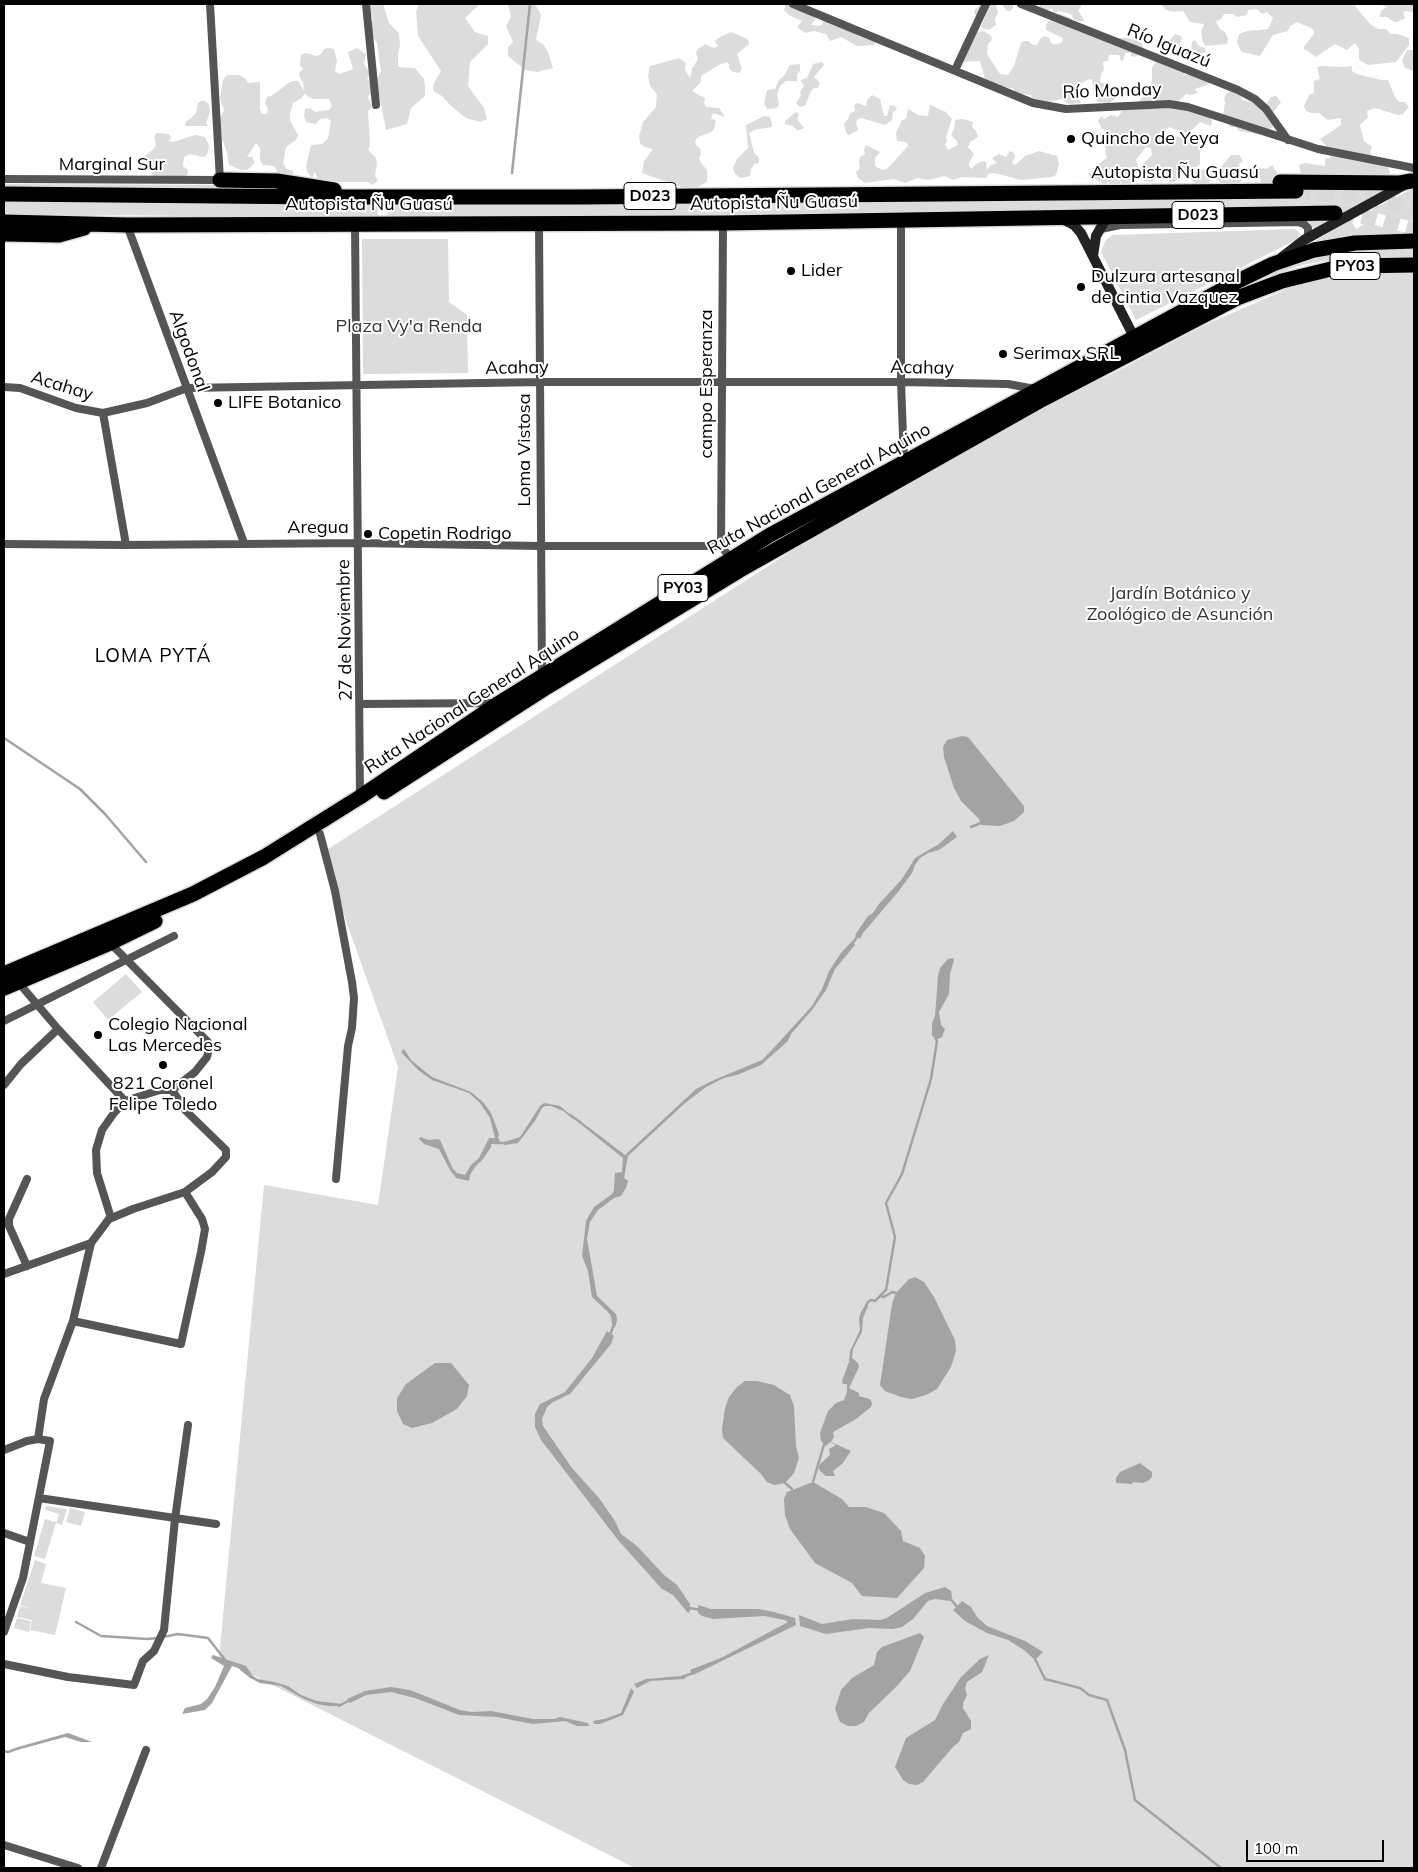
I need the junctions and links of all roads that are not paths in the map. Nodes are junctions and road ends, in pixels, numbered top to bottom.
1 (210, 4) edge
2 (366, 4) edge
3 (792, 4) edge
4 (986, 4) edge
5 (1021, 4) edge
6 (955, 70) junction
7 (376, 105) dead end
8 (1288, 140) junction
9 (1413, 176) edge
10 (4, 179) edge
11 (220, 180) junction
12 (1296, 191) tunnel mouth
13 (1034, 193) junction
14 (4, 194) edge
15 (367, 197) junction
16 (1334, 213) tunnel mouth
17 (1111, 216) junction
18 (1061, 218) junction
19 (901, 220) junction
20 (4, 222) edge
21 (99, 224) junction
22 (355, 224) junction
23 (539, 224) junction
24 (723, 224) junction
25 (127, 225) junction
26 (1101, 229) junction
27 (4, 234) edge
28 (1304, 240) junction
29 (1414, 241) edge
30 (1093, 257) junction
31 (1273, 264) junction
32 (1414, 265) edge
33 (1134, 337) junction
34 (540, 382) junction
35 (722, 382) junction
36 (901, 382) junction
37 (357, 385) junction
38 (4, 387) edge
39 (187, 388) junction
40 (1037, 389) junction
41 (103, 413) junction
42 (904, 463) junction
43 (244, 543) junction
44 (359, 543) junction
45 (4, 544) edge
46 (126, 545) junction
47 (540, 546) junction
48 (721, 546) junction
49 (735, 564) junction
50 (542, 676) junction
51 (499, 703) junction
52 (360, 704) junction
53 (360, 796) junction
54 (320, 834) junction
55 (174, 936) dead end
56 (110, 943) junction
57 (126, 959) junction
58 (4, 974) edge
59 (11, 985) edge
60 (37, 1005) junction
61 (4, 1021) edge
62 (58, 1029) junction
63 (4, 1084) edge
64 (172, 1090) junction
65 (125, 1101) junction
66 (27, 1179) dead end
67 (336, 1179) dead end
68 (185, 1192) junction
69 (111, 1218) junction
70 (91, 1244) junction
71 (27, 1266) junction
72 (4, 1274) edge
73 (73, 1321) junction
74 (188, 1425) dead end
75 (38, 1440) junction
76 (4, 1450) edge
77 (39, 1498) junction
78 (175, 1518) junction
79 (216, 1524) dead end
80 (4, 1533) edge
81 (30, 1542) junction
82 (4, 1632) edge
83 (4, 1664) edge
84 (146, 1750) dead end
85 (4, 1845) edge
86 (78, 1868) edge
87 (101, 1868) edge

1 - 11 street
2 - 7 street
3 - 6 street, Río Monday
4 - 6 street
5 - 8 street, Río Iguazú
6 - 8 street, Río Monday
8 - 9 street, Río Monday
9 - 13 highway
9 - 28 main road
10 - 11 street, Marginal Sur
11 - 15 highway
12 - 13 highway, Autopista Ñu Guasú / D023
13 - 15 highway, Autopista Ñu Guasú / D023
14 - 15 highway, Autopista Ñu Guasú / D023
16 - 17 highway, Autopista Ñu Guasú / D023
17 - 18 highway, Autopista Ñu Guasú / D023
17 - 26 main road
18 - 19 highway, Autopista Ñu Guasú / D023
18 - 30 main road
19 - 24 highway, Autopista Ñu Guasú / D023
19 - 36 street
20 - 21 highway, Autopista Ñu Guasú / D023
21 - 25 highway, Autopista Ñu Guasú / D023
21 - 27 highway
22 - 23 highway, Autopista Ñu Guasú / D023
22 - 25 highway, Autopista Ñu Guasú / D023
22 - 37 street, 27 de Noviembre
23 - 24 highway, Autopista Ñu Guasú / D023
23 - 34 street, Loma Vistosa
24 - 35 street, campo Esperanza
25 - 39 street, Algodonal
26 - 28 street
26 - 30 main road
28 - 31 main road
29 - 31 highway, Ruta Nacional General Aquino / PY03
30 - 33 main road
31 - 33 highway, Ruta Nacional General Aquino / PY03
32 - 49 highway, Ruta Nacional General Aquino / PY03
33 - 40 highway, Ruta Nacional General Aquino / PY03
34 - 35 street, Acahay
34 - 37 street, Acahay
34 - 47 street, Loma Vistosa
35 - 36 street, Acahay
35 - 48 street, campo Esperanza
36 - 40 street, Acahay
36 - 42 street
37 - 39 street, Acahay
37 - 44 street, 27 de Noviembre
38 - 41 street, Acahay
39 - 41 street, Acahay
39 - 43 street, Algodonal
40 - 42 highway, Ruta Nacional General Aquino / PY03
41 - 46 street
42 - 49 highway, Ruta Nacional General Aquino / PY03
43 - 44 street, Aregua
43 - 46 street, Aregua
44 - 47 street, Aregua
44 - 52 street, 27 de Noviembre
45 - 46 street, Aregua
47 - 48 street, Aregua
47 - 50 street, Loma Vistosa
48 - 49 street
49 - 50 highway, Ruta Nacional General Aquino / PY03
49 - 54 highway, Ruta Nacional General Aquino / PY03
50 - 51 highway, Ruta Nacional General Aquino / PY03
51 - 52 street
51 - 53 highway, Ruta Nacional General Aquino / PY03
52 - 53 street, 27 de Noviembre
53 - 58 highway, Ruta Nacional General Aquino / PY03
54 - 56 highway, Ruta Nacional General Aquino / PY03
54 - 67 street
55 - 57 street
56 - 57 street
56 - 59 highway, Ruta Nacional General Aquino / PY03
57 - 60 street
57 - 64 street
59 - 60 street
60 - 61 street
60 - 62 street
62 - 63 street
62 - 65 street
64 - 65 street
64 - 68 street
65 - 69 street
66 - 71 street
68 - 69 street
68 - 73 street
69 - 70 street
70 - 71 street
70 - 73 street
71 - 72 street
73 - 75 street
74 - 78 street
75 - 76 street
75 - 77 street
77 - 78 street
77 - 81 street
78 - 79 street
78 - 83 street
80 - 81 street
81 - 82 street
84 - 87 street
85 - 86 street

